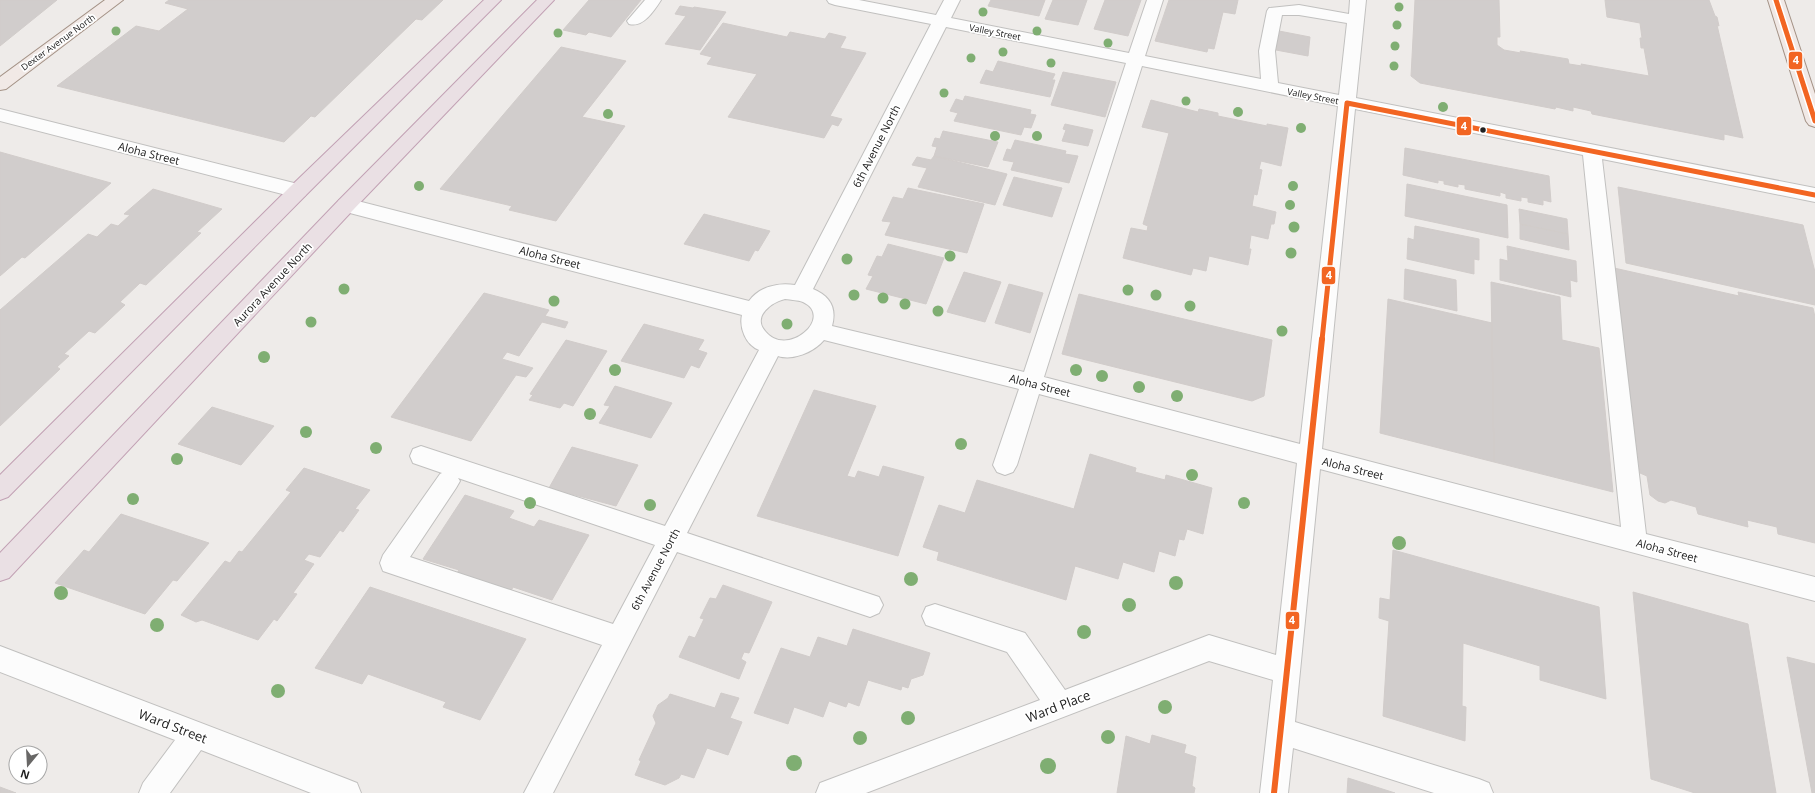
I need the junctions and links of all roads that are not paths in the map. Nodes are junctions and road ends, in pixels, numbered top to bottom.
1 (115, 0) edge
2 (493, 0) edge
3 (546, 0) edge
4 (653, 0) edge
5 (835, 0) edge
6 (952, 0) edge
7 (1155, 0) edge
8 (1358, 0) edge
9 (1776, 0) edge
10 (1356, 20) junction
11 (635, 21) dead end
12 (941, 22) junction
13 (1137, 61) junction
14 (0, 85) edge
15 (1270, 87) junction
16 (1347, 103) junction
17 (0, 115) edge
18 (1815, 121) edge
19 (1592, 150) junction
20 (298, 191) junction
21 (1815, 195) edge
22 (346, 205) junction
23 (801, 292) junction
24 (753, 310) junction
25 (821, 331) junction
26 (772, 346) junction
27 (1032, 383) junction
28 (421, 456) dead end
29 (1310, 456) junction
30 (1005, 465) dead end
31 (448, 481) dead end
32 (0, 490) edge
33 (671, 539) junction
34 (1635, 542) junction
35 (0, 570) edge
36 (1815, 589) edge
37 (870, 605) dead end
38 (935, 616) dead end
39 (619, 638) junction
40 (0, 659) edge
41 (1287, 671) junction
42 (1060, 706) junction
43 (1281, 731) junction
44 (196, 734) junction
45 (153, 793) edge
46 (347, 793) edge
47 (538, 793) edge
48 (830, 793) edge
49 (1274, 793) edge
50 (1478, 793) edge

1 - 14 main road, Dexter Avenue North
2 - 20 highway
3 - 22 highway, Aurora Avenue North
4 - 11 street
5 - 12 street, Valley Street
6 - 12 street, 6th Avenue North
7 - 13 street
8 - 10 street
9 - 18 main road
10 - 15 street
10 - 16 street
12 - 13 street, Valley Street
12 - 23 street, 6th Avenue North
13 - 15 street, Valley Street
13 - 27 street
15 - 16 street, Valley Street
16 - 19 street, Valley Street
16 - 29 street
17 - 20 street, Aloha Street
19 - 21 street, Valley Street
19 - 34 street
20 - 32 highway
22 - 24 street, Aloha Street
22 - 35 highway, Aurora Avenue North
23 - 24 street
23 - 25 street
24 - 26 street
25 - 26 street
25 - 27 street, Aloha Street
26 - 33 street, 6th Avenue North
27 - 29 street, Aloha Street
27 - 30 street
28 - 33 street
29 - 34 street, Aloha Street
29 - 41 street
31 - 39 street
33 - 37 street
33 - 39 street, 6th Avenue North
34 - 36 street, Aloha Street
38 - 42 street
39 - 47 street, 6th Avenue North
40 - 44 street, Ward Street
41 - 42 street, Ward Place
41 - 43 street
42 - 48 street, Ward Place
43 - 49 street
43 - 50 street
44 - 45 street
44 - 46 street, Ward Street

